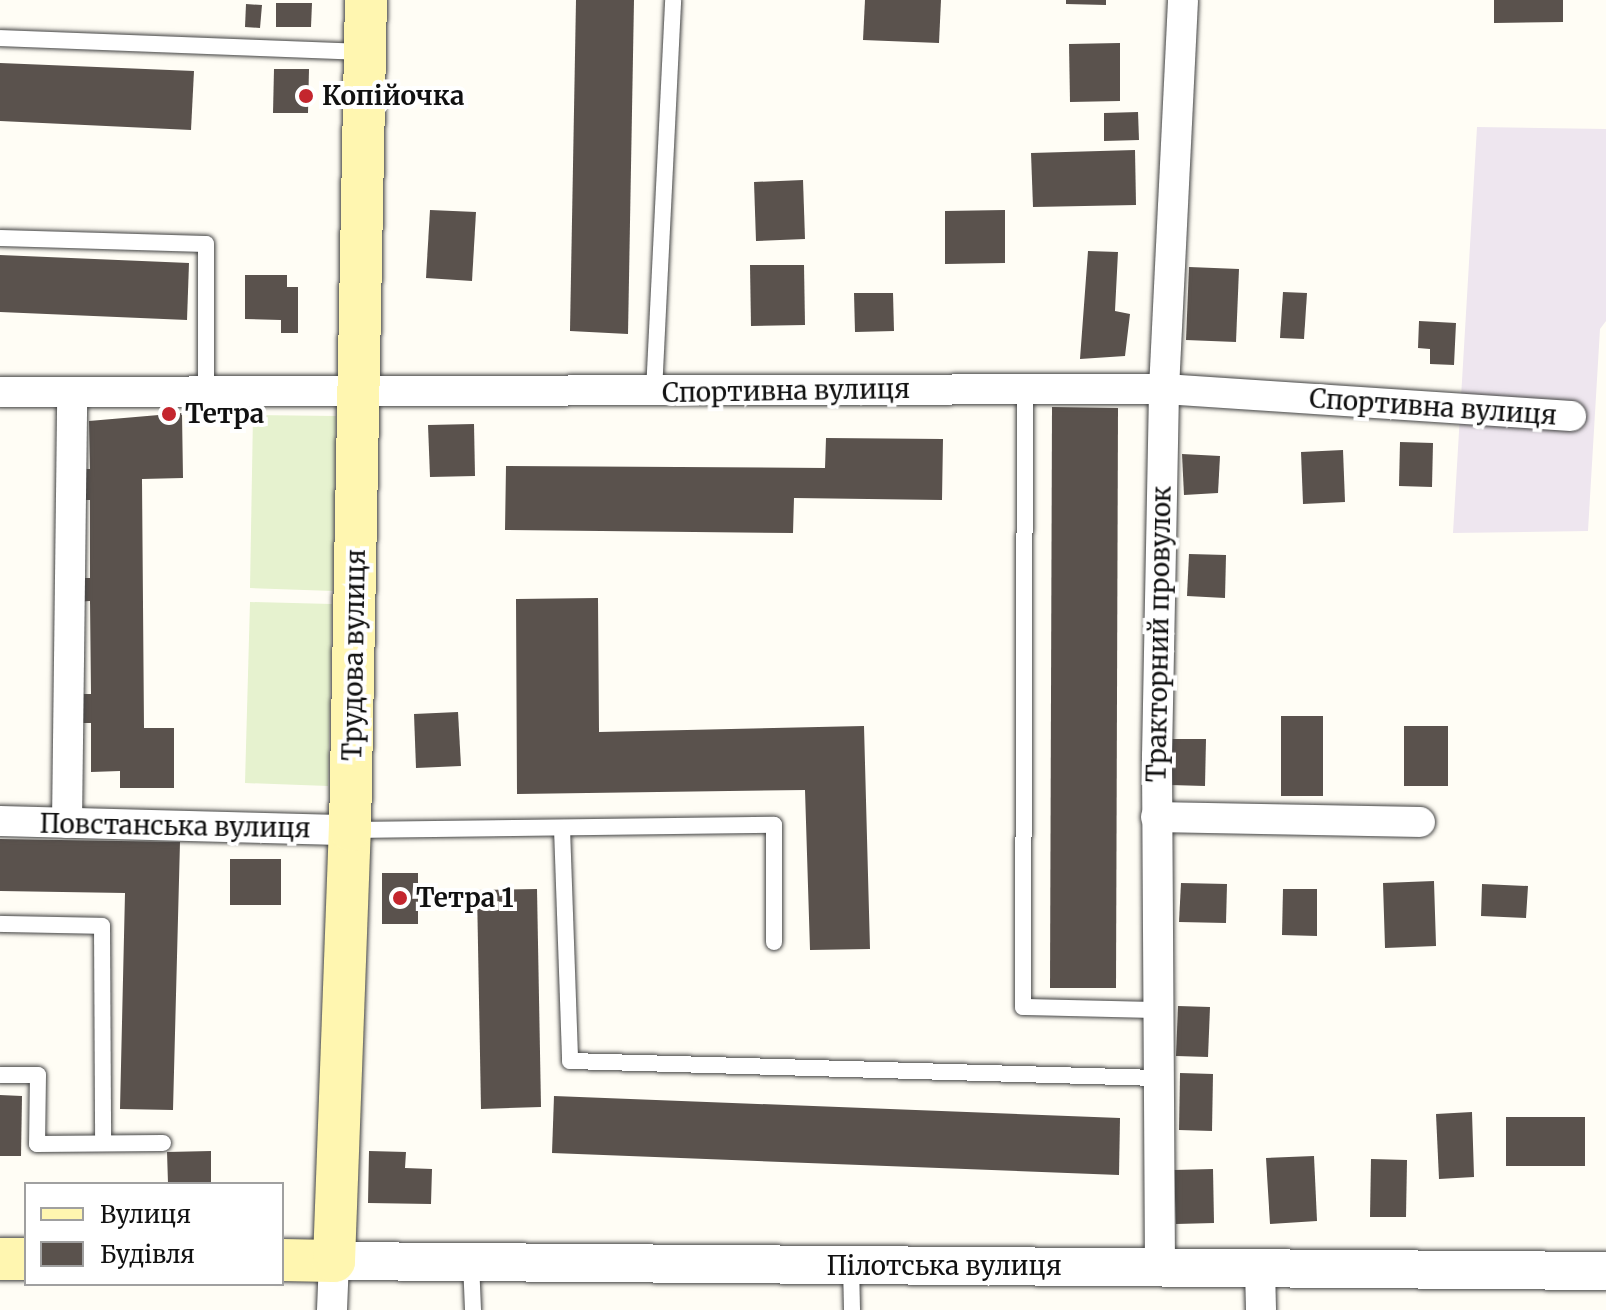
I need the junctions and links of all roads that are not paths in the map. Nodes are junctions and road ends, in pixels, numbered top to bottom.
1 (366, 0) edge
2 (673, 0) edge
3 (1183, 0) edge
4 (0, 38) edge
5 (365, 52) junction
6 (0, 238) edge
7 (1025, 389) junction
8 (1164, 389) junction
9 (0, 392) edge
10 (654, 392) junction
11 (72, 394) junction
12 (206, 394) junction
13 (360, 395) junction
14 (1571, 416) dead end
15 (1156, 817) junction
16 (0, 821) edge
17 (1420, 822) dead end
18 (67, 823) junction
19 (562, 828) junction
20 (350, 830) junction
21 (0, 924) edge
22 (774, 942) dead end
23 (1157, 1010) junction
24 (0, 1075) edge
25 (1158, 1078) junction
26 (103, 1143) junction
27 (163, 1143) dead end
28 (0, 1259) edge
29 (24, 1259) edge
30 (284, 1260) edge
31 (334, 1261) junction
32 (471, 1262) junction
33 (851, 1265) junction
34 (1160, 1268) junction
35 (1260, 1268) junction
36 (1606, 1271) edge
37 (332, 1310) edge
38 (473, 1310) edge
39 (852, 1310) edge
40 (1261, 1310) edge

1 - 5 main road, Трудова вулиця
2 - 10 lane
3 - 8 street, Тракторний провулок
4 - 5 lane
5 - 13 main road, Трудова вулиця
6 - 12 lane
7 - 8 street, Спортивна вулиця
7 - 10 street, Спортивна вулиця
7 - 23 lane
8 - 14 street, Спортивна вулиця
8 - 15 street, Тракторний провулок
9 - 11 street, Спортивна вулиця
10 - 13 street, Спортивна вулиця
11 - 12 street, Спортивна вулиця
11 - 18 street
12 - 13 street, Спортивна вулиця
13 - 20 main road, Трудова вулиця
15 - 17 street
15 - 23 street, Тракторний провулок
16 - 18 street, Повстанська вулиця
18 - 20 street, Повстанська вулиця
19 - 20 lane
19 - 22 lane
19 - 25 lane
20 - 31 main road, Трудова вулиця
21 - 26 lane
23 - 25 street, Тракторний провулок
24 - 26 lane
25 - 34 street, Тракторний провулок
26 - 27 lane
28 - 29 main road
30 - 31 main road, Пілотська вулиця
31 - 32 street, Пілотська вулиця
31 - 37 street, Трудова вулиця
32 - 33 street, Пілотська вулиця
32 - 38 lane
33 - 34 street, Пілотська вулиця
33 - 39 lane
34 - 35 street, Пілотська вулиця
35 - 36 street, Пілотська вулиця
35 - 40 street

